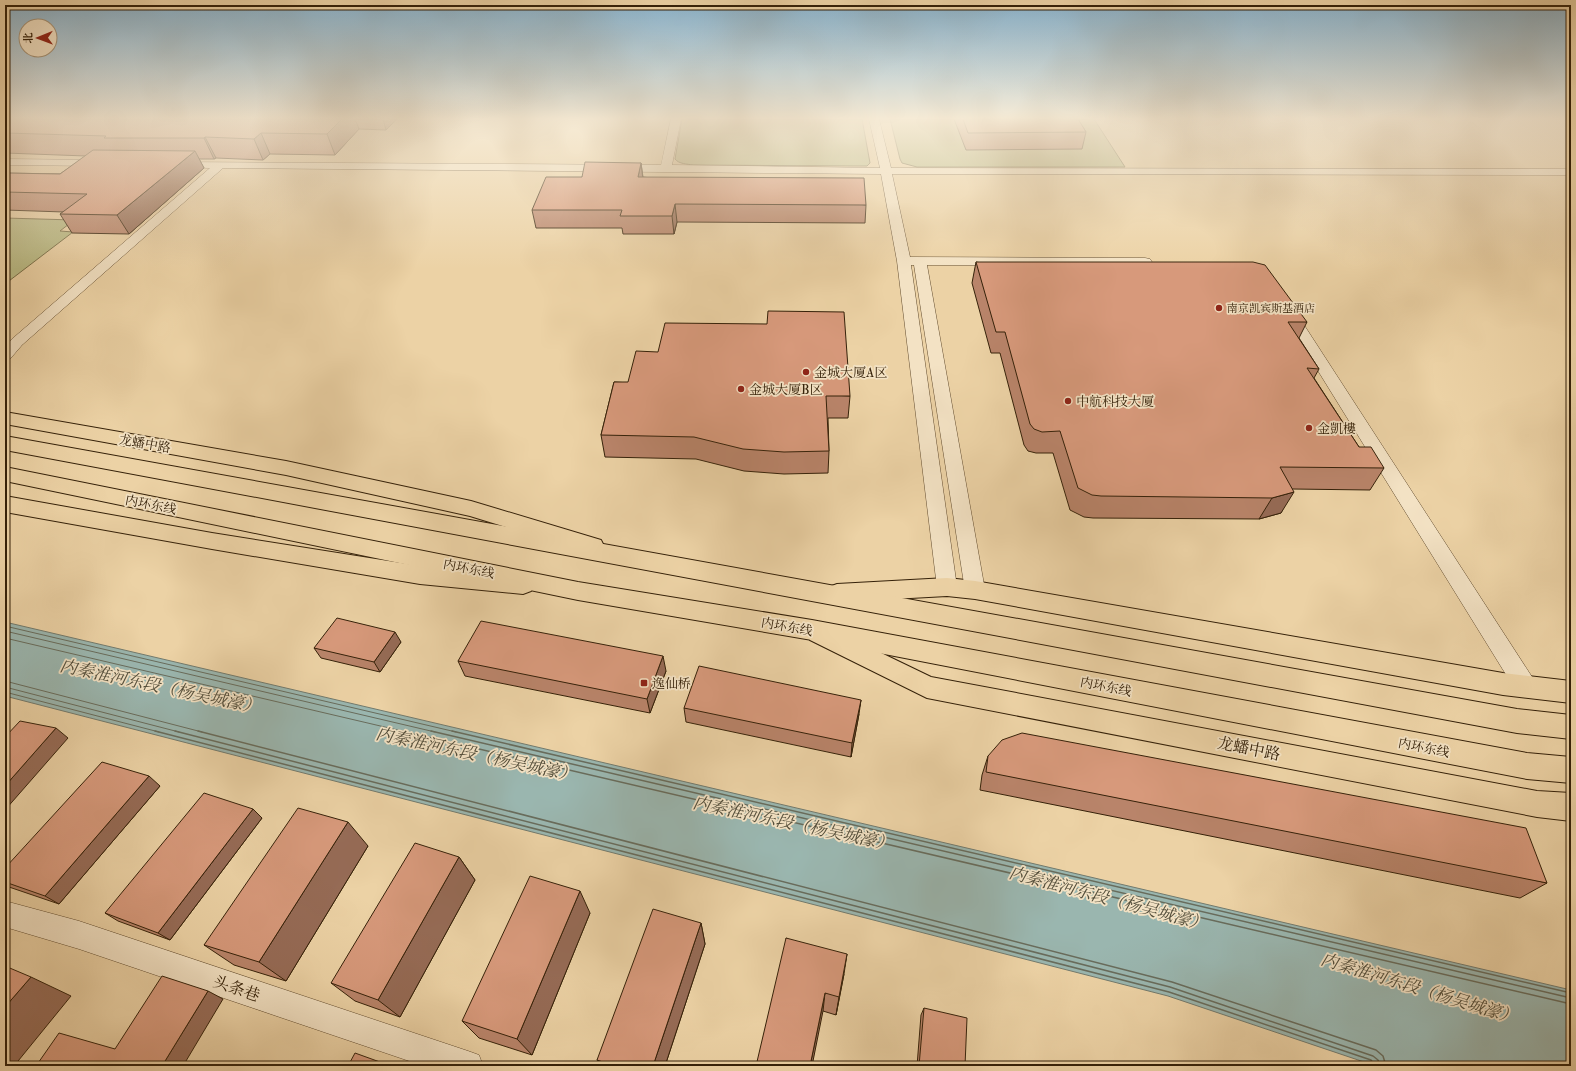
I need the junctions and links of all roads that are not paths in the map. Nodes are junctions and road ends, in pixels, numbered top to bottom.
1 (214, 169) edge
2 (666, 169) edge
3 (886, 171) junction
4 (1568, 174) edge
5 (912, 261) junction
6 (1163, 262) edge
7 (1281, 300) edge
8 (5, 356) edge
9 (5, 418) edge
10 (5, 443) edge
11 (5, 474) edge
12 (5, 504) edge
13 (641, 559) junction
14 (947, 587) junction
15 (975, 590) junction
16 (578, 591) junction
17 (823, 594) junction
18 (812, 630) junction
19 (1526, 687) junction
20 (1571, 692) edge
21 (1571, 727) edge
22 (1571, 770) edge
23 (1571, 807) edge
24 (5, 914) edge
25 (468, 1066) edge

1 - 8 street
2 - 3 street
3 - 4 street
3 - 5 street
5 - 6 street
5 - 14 street
5 - 15 street
7 - 19 street
9 - 13 main road, 龙蟠中路
10 - 13 main road
11 - 16 main road, 内环东线
12 - 16 main road
13 - 17 main road
14 - 15 main road
14 - 17 main road
15 - 19 main road
16 - 18 main road, 内环东线
17 - 21 main road
18 - 22 main road, 内环东线
18 - 23 main road, 龙蟠中路
19 - 20 main road
24 - 25 street, 头条巷

